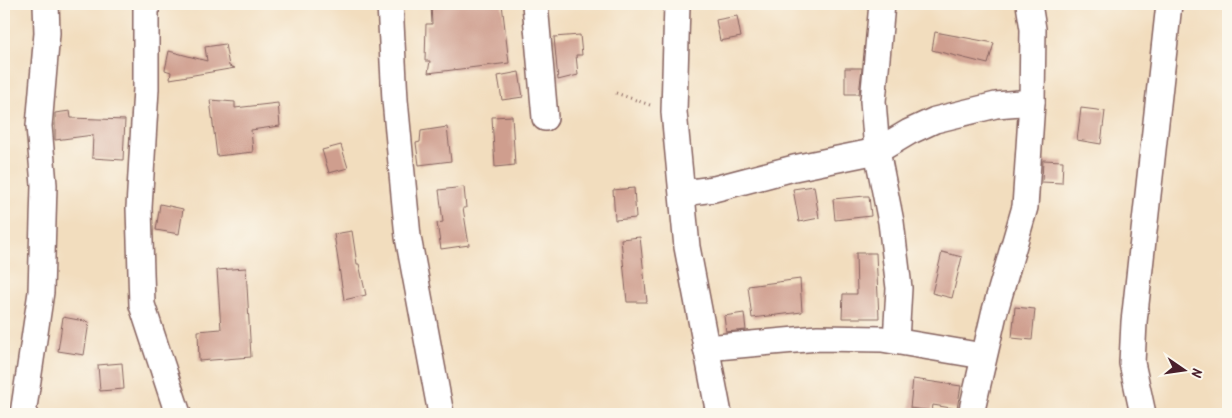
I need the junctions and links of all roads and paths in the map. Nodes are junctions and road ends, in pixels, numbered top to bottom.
1 (46, 4) edge
2 (146, 4) edge
3 (390, 4) edge
4 (535, 4) edge
5 (677, 4) edge
6 (882, 4) edge
7 (1029, 4) edge
8 (1169, 4) edge
9 (616, 93) dead end
10 (1032, 102) junction
11 (674, 112) junction
12 (545, 118) dead end
13 (877, 151) junction
14 (683, 193) junction
15 (896, 341) junction
16 (706, 348) junction
17 (983, 356) junction
18 (23, 414) edge
19 (178, 414) edge
20 (441, 414) edge
21 (719, 414) edge
22 (971, 414) edge
23 (1143, 414) edge

1 - 18 street
2 - 19 street
3 - 20 street
4 - 12 street
5 - 11 street
6 - 13 street
7 - 10 street
8 - 23 street
9 - 11 path
10 - 13 street
10 - 17 street
11 - 14 street
13 - 14 street
13 - 15 street
14 - 16 street
15 - 16 street
15 - 17 street
16 - 21 street
17 - 22 street

